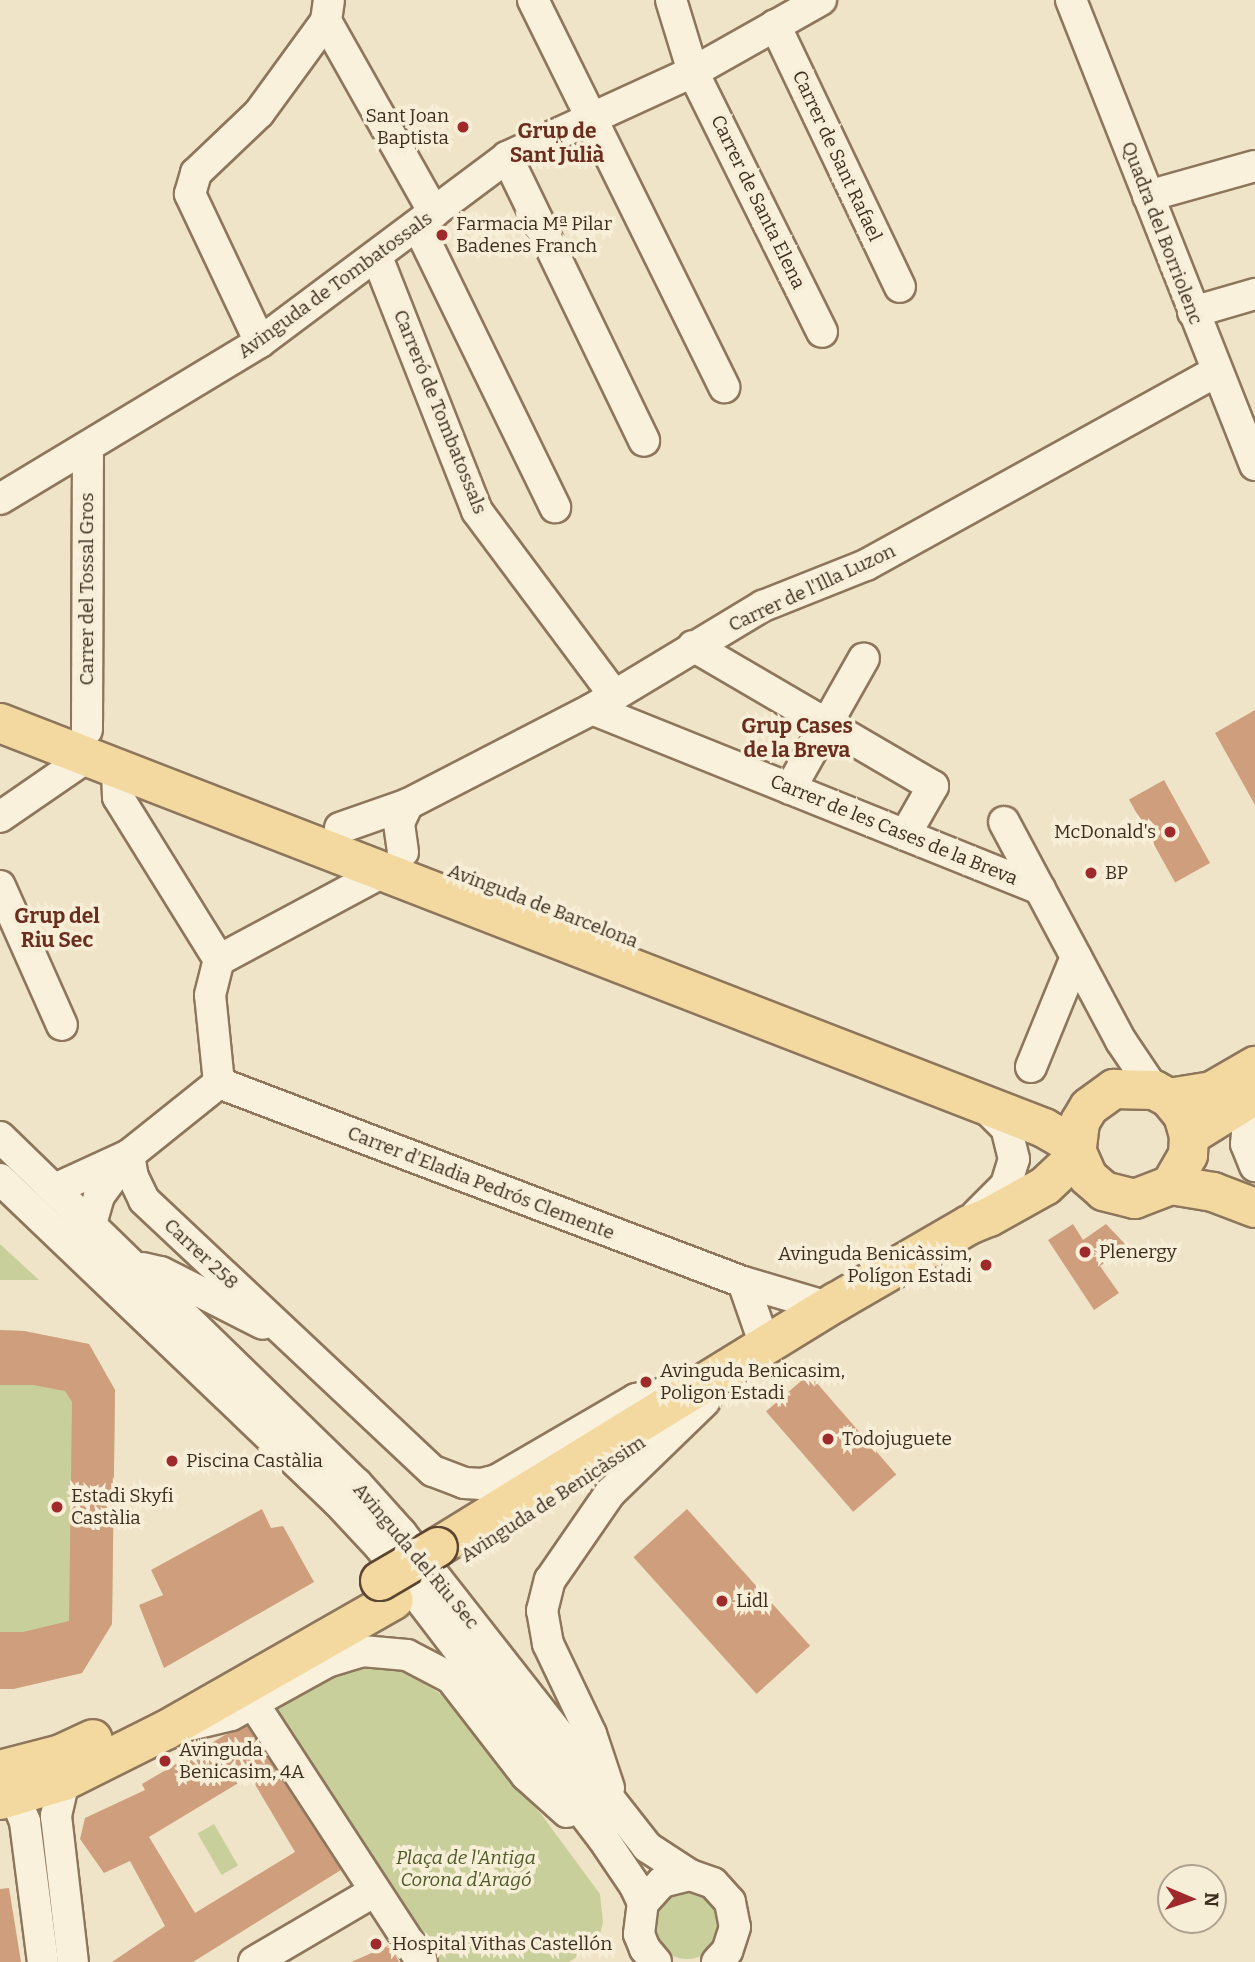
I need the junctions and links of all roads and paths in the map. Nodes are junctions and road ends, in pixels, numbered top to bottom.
1 (533, 0) edge
2 (671, 0) edge
3 (821, 0) edge
4 (1071, 0) edge
5 (325, 7) edge
6 (775, 25) junction
7 (693, 72) junction
8 (590, 120) junction
9 (507, 157) junction
10 (1255, 166) edge
11 (1148, 196) junction
12 (426, 220) junction
13 (377, 257) junction
14 (900, 287) dead end
15 (1255, 295) edge
16 (1193, 312) junction
17 (822, 332) dead end
18 (260, 342) junction
19 (1216, 372) junction
20 (724, 387) dead end
21 (644, 442) dead end
22 (88, 447) junction
23 (1255, 465) edge
24 (0, 499) edge
25 (555, 507) dead end
26 (693, 646) junction
27 (864, 658) dead end
28 (0, 696) edge
29 (603, 702) junction
30 (0, 723) edge
31 (825, 724) junction
32 (97, 752) junction
33 (790, 789) junction
34 (408, 804) junction
35 (0, 817) edge
36 (1004, 821) dead end
37 (340, 828) junction
38 (905, 835) junction
39 (393, 862) junction
40 (0, 886) edge
41 (1040, 889) junction
42 (1076, 957) junction
43 (219, 960) junction
44 (62, 1025) dead end
45 (1121, 1041) junction
46 (1255, 1066) edge
47 (1031, 1067) dead end
48 (219, 1083) junction
49 (1162, 1094) junction
50 (1255, 1095) edge
51 (1102, 1098) junction
52 (982, 1104) junction
53 (1255, 1105) edge
54 (0, 1137) edge
55 (1077, 1151) junction
56 (130, 1155) junction
57 (1183, 1159) junction
58 (1255, 1166) edge
59 (0, 1179) edge
60 (1255, 1184) edge
61 (55, 1189) junction
62 (1104, 1191) junction
63 (1255, 1208) edge
64 (91, 1224) junction
65 (969, 1225) junction
66 (134, 1266) junction
67 (743, 1282) junction
68 (828, 1307) junction
69 (294, 1340) junction
70 (765, 1345) junction
71 (702, 1393) junction
72 (464, 1483) joint
73 (387, 1591) junction
74 (253, 1703) junction
75 (166, 1730) junction
76 (64, 1781) junction
77 (5, 1790) edge
78 (618, 1811) junction
79 (602, 1837) junction
80 (58, 1839) junction
81 (28, 1845) junction
82 (690, 1875) junction
83 (368, 1895) junction
84 (643, 1903) junction
85 (639, 1934) junction
86 (726, 1958) edge
87 (43, 1962) edge
88 (73, 1962) edge
89 (254, 1962) edge
90 (422, 1962) edge
91 (626, 1962) edge
92 (656, 1962) edge

1 - 8 street
2 - 7 street, Carrer de Santa Elena
3 - 6 street, Avinguda de Tombatossals
4 - 11 street, Quadra del Borriolenc
5 - 12 street
5 - 18 street
6 - 7 street, Avinguda de Tombatossals
6 - 14 street, Carrer de Sant Rafael
7 - 8 street, Avinguda de Tombatossals
7 - 17 street, Carrer de Santa Elena
8 - 9 street, Avinguda de Tombatossals
8 - 20 street
9 - 12 street, Avinguda de Tombatossals
9 - 21 street
10 - 11 street
11 - 16 street, Quadra del Borriolenc
12 - 13 street, Avinguda de Tombatossals
12 - 25 street
13 - 18 street, Avinguda de Tombatossals
13 - 29 street, Carreró de Tombatossals
15 - 16 street
16 - 19 street, Quadra del Borriolenc
18 - 22 street, Avinguda de Tombatossals
19 - 23 street, Quadra del Borriolenc
19 - 26 street, Carrer de l'Illa Luzon
22 - 24 street, Avinguda de Tombatossals
22 - 32 street, Carrer del Tossal Gros
26 - 29 street, Carrer de l'Illa Luzon
26 - 31 street
27 - 31 street
28 - 32 main road, Avinguda de Barcelona
29 - 33 street, Carrer de les Cases de la Breva
29 - 34 street, Carrer de l'Illa Luzon
30 - 32 main road, Avinguda de Barcelona
31 - 33 street
31 - 38 street
32 - 35 street
32 - 37 main road, Avinguda de Barcelona
32 - 39 main road, Avinguda de Barcelona
32 - 43 street, Carrer del Tossal Gros
33 - 38 street, Carrer de les Cases de la Breva
34 - 37 street, Carrer de l'Illa Luzon
34 - 39 street
36 - 41 street, Carrer de les Cases de la Breva
37 - 39 main road, Avinguda de Barcelona
38 - 41 street, Carrer de les Cases de la Breva
39 - 43 street
39 - 51 main road, Avinguda de Barcelona
39 - 52 main road, Avinguda de Barcelona
40 - 44 street
41 - 42 street, Carrer de les Cases de la Breva
42 - 45 street, Carrer de les Cases de la Breva
42 - 47 street
43 - 48 street
45 - 49 street, Carrer de les Cases de la Breva
45 - 51 street
46 - 49 main road
48 - 56 street
48 - 67 street, Carrer d'Eladia Pedrós Clemente
49 - 51 main road
49 - 57 main road
50 - 57 main road
51 - 55 main road
52 - 55 main road, Avinguda de Barcelona
52 - 65 street, Avinguda de Barcelona
53 - 58 street
54 - 61 street, Avinguda del Riu Sec
55 - 62 main road
55 - 65 main road, Avinguda de Benicàssim
56 - 61 street
56 - 64 street
56 - 69 street, Carrer 258
57 - 60 main road
57 - 62 main road
57 - 63 main road
59 - 79 street, Avinguda del Riu Sec
61 - 64 street, Avinguda del Riu Sec
62 - 71 main road, Avinguda de Benicàssim
64 - 66 street, Avinguda del Riu Sec
65 - 68 main road, Avinguda de Benicàssim
66 - 69 street, Carrer 258
66 - 78 street, Avinguda del Riu Sec
67 - 68 street, Carrer d'Eladia Pedrós Clemente
67 - 70 street
68 - 70 main road, Avinguda de Benicàssim
69 - 72 street, Carrer 258
70 - 71 main road, Avinguda de Benicàssim
71 - 72 street, Avinguda de Benicàssim
71 - 73 main road, Avinguda de Benicàssim
71 - 78 street
73 - 75 main road, Avinguda de Benicàssim
73 - 77 main road, Avinguda de Benicàssim
74 - 75 street
74 - 79 street
74 - 83 street
75 - 76 main road, Avinguda de Benicàssim
76 - 77 main road, Avinguda de Benicàssim
76 - 80 street
77 - 81 street
78 - 82 street, Avinguda del Riu Sec
79 - 84 street, Avinguda del Riu Sec
80 - 81 street
80 - 88 street
81 - 87 street
82 - 84 street
82 - 86 street, Avinguda del Riu Sec
83 - 89 street
83 - 90 street
84 - 85 street
85 - 91 street
85 - 92 street

